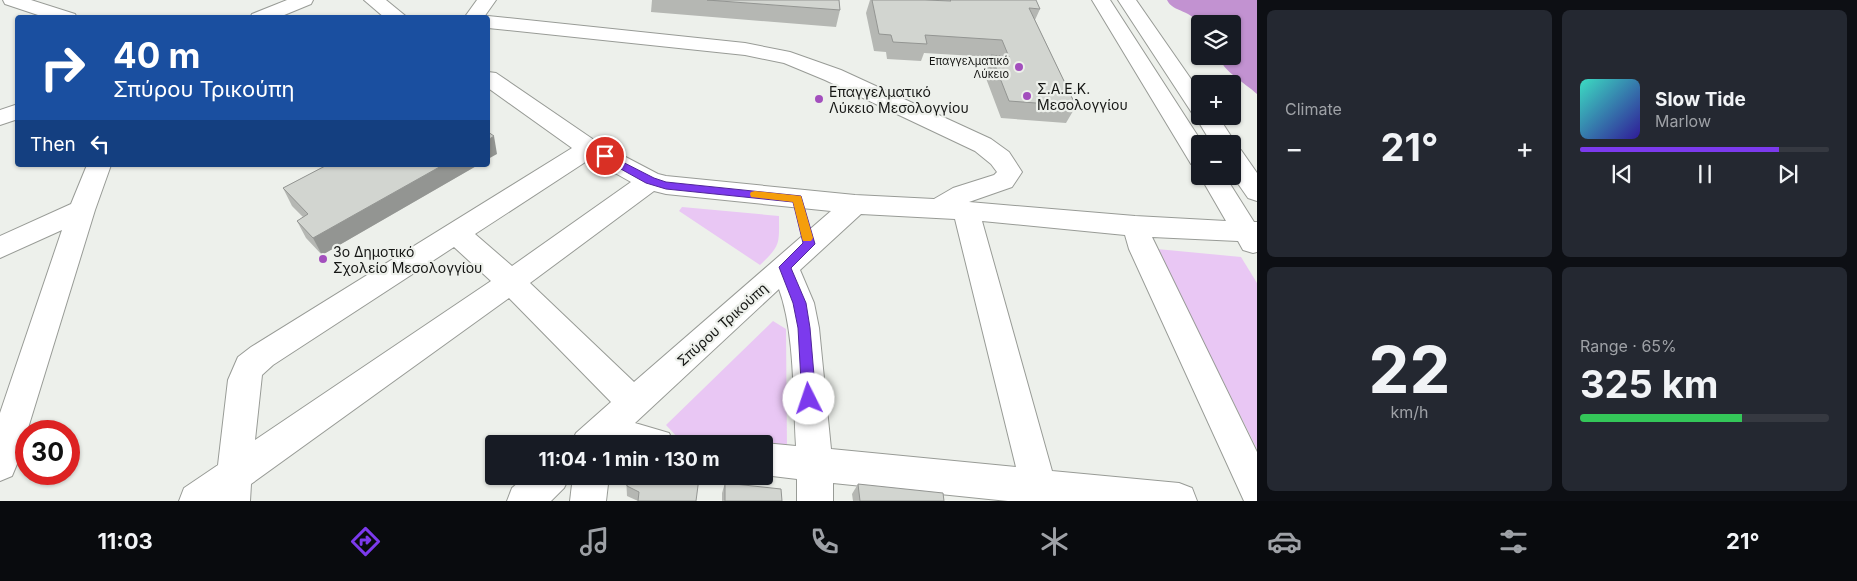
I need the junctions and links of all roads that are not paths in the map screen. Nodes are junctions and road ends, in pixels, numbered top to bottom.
1 (12, 0) edge
2 (304, 0) edge
3 (373, 0) edge
4 (487, 0) edge
5 (1101, 0) edge
6 (1127, 0) edge
7 (59, 15) edge
8 (266, 15) edge
9 (394, 15) edge
10 (474, 15) edge
11 (490, 22) edge
12 (490, 79) edge
13 (1191, 95) edge
14 (15, 112) edge
15 (0, 118) edge
16 (1191, 144) edge
17 (589, 148) junction
18 (98, 167) edge
19 (1241, 169) edge
20 (650, 181) junction
21 (1218, 185) edge
22 (1257, 192) edge
23 (797, 198) junction
24 (855, 204) junction
25 (82, 210) junction
26 (952, 210) junction
27 (1135, 226) junction
28 (456, 233) junction
29 (1253, 238) edge
30 (809, 244) junction
31 (0, 248) edge
32 (785, 267) junction
33 (511, 282) junction
34 (634, 403) junction
35 (598, 435) edge
36 (773, 460) edge
37 (0, 464) edge
38 (815, 464) junction
39 (542, 485) edge
40 (590, 485) edge
41 (233, 488) edge
42 (1257, 490) edge
43 (1040, 493) edge
44 (197, 501) edge
45 (525, 501) edge
46 (588, 501) edge
47 (815, 501) edge
48 (1178, 501) edge

1 - 7 street
2 - 8 street
3 - 9 street
4 - 10 street
5 - 16 street
6 - 13 street
11 - 26 street
12 - 17 street
14 - 15 street
17 - 20 street
17 - 28 street
18 - 25 street
19 - 22 street
20 - 23 street
20 - 33 street
21 - 29 street
23 - 24 street
23 - 30 street
24 - 26 street
24 - 30 street, Σπύρου Τρικούπη
25 - 31 street
25 - 37 street
26 - 27 street
26 - 43 street
27 - 29 street
27 - 42 street
28 - 33 street
28 - 41 street
30 - 32 street, Σπύρου Τρικούπη
32 - 34 street, Σπύρου Τρικούπη
32 - 38 street
33 - 34 street
33 - 41 street
34 - 35 street, Σπύρου Τρικούπη
36 - 38 street
38 - 43 street
38 - 47 street
39 - 45 street
40 - 46 street
41 - 44 street
43 - 48 street

